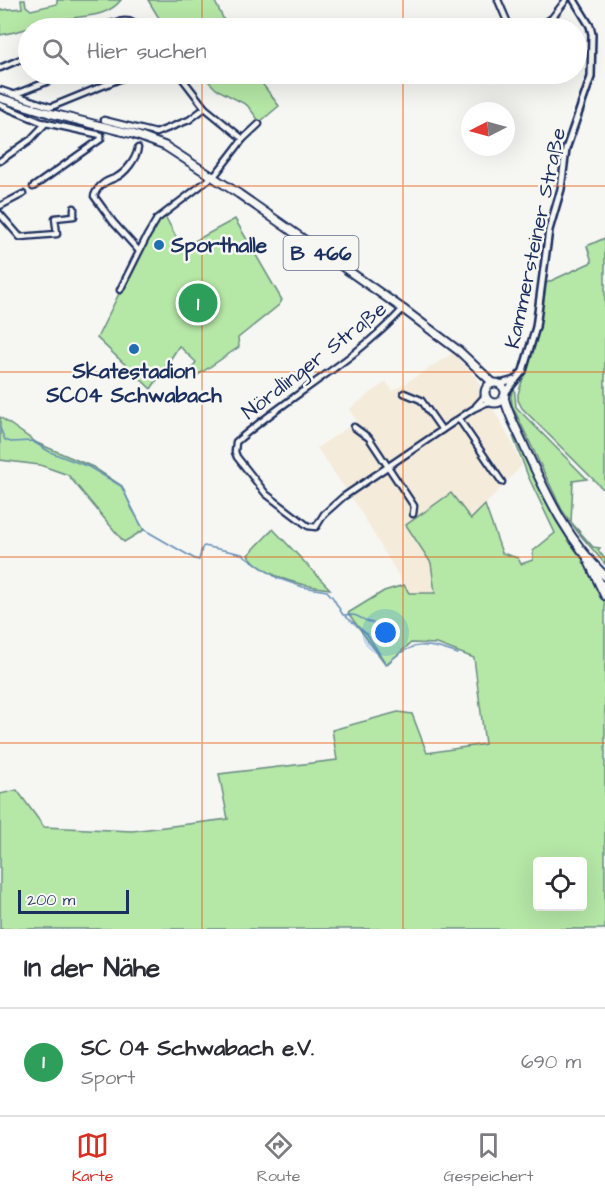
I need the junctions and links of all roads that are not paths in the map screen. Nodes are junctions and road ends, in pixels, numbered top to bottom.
1 (498, 0) edge
2 (566, 0) edge
3 (574, 0) edge
4 (506, 18) edge
5 (552, 18) edge
6 (585, 18) edge
7 (587, 21) edge
8 (18, 60) edge
9 (0, 68) edge
10 (41, 84) edge
11 (107, 84) edge
12 (187, 84) edge
13 (0, 90) edge
14 (13, 95) junction
15 (0, 98) edge
16 (0, 105) edge
17 (205, 108) junction
18 (104, 120) dead end
19 (46, 123) junction
20 (259, 124) dead end
21 (243, 139) junction
22 (138, 148) dead end
23 (1, 159) edge
24 (213, 176) junction
25 (33, 187) dead end
26 (23, 194) dead end
27 (0, 206) edge
28 (74, 208) dead end
29 (0, 214) edge
30 (139, 251) junction
31 (120, 290) dead end
32 (403, 309) junction
33 (516, 379) junction
34 (492, 392) junction
35 (404, 393) dead end
36 (505, 395) junction
37 (510, 415) junction
38 (459, 419) junction
39 (354, 427) dead end
40 (442, 430) junction
41 (388, 467) junction
42 (502, 482) dead end
43 (413, 514) dead end
44 (588, 559) junction
45 (605, 576) edge
46 (605, 595) edge

1 - 4 street
2 - 5 street
3 - 6 street, Kammersteiner Straße
7 - 33 street, Kammersteiner Straße
8 - 9 street
10 - 14 street
11 - 14 street
12 - 17 street
13 - 14 street
15 - 24 main road, Nördlinger Straße / B 466
16 - 19 street
17 - 18 street
17 - 21 street
19 - 23 street
19 - 25 street
20 - 21 street
21 - 24 street
22 - 30 street
24 - 30 street
24 - 32 main road, Nördlinger Straße / B 466
26 - 27 street
28 - 29 street
30 - 31 street
32 - 34 main road, B 466
32 - 41 street, Nördlinger Straße
33 - 34 street, Kammersteiner Straße
33 - 36 street, Kammersteiner Straße
34 - 36 main road
34 - 36 main road
34 - 37 main road, B 466
34 - 38 street
35 - 40 street
36 - 37 main road, B 466
37 - 44 main road, B 466
38 - 40 street
38 - 42 street
39 - 41 street
40 - 41 street
41 - 43 street
44 - 45 main road, B 466
44 - 46 highway

